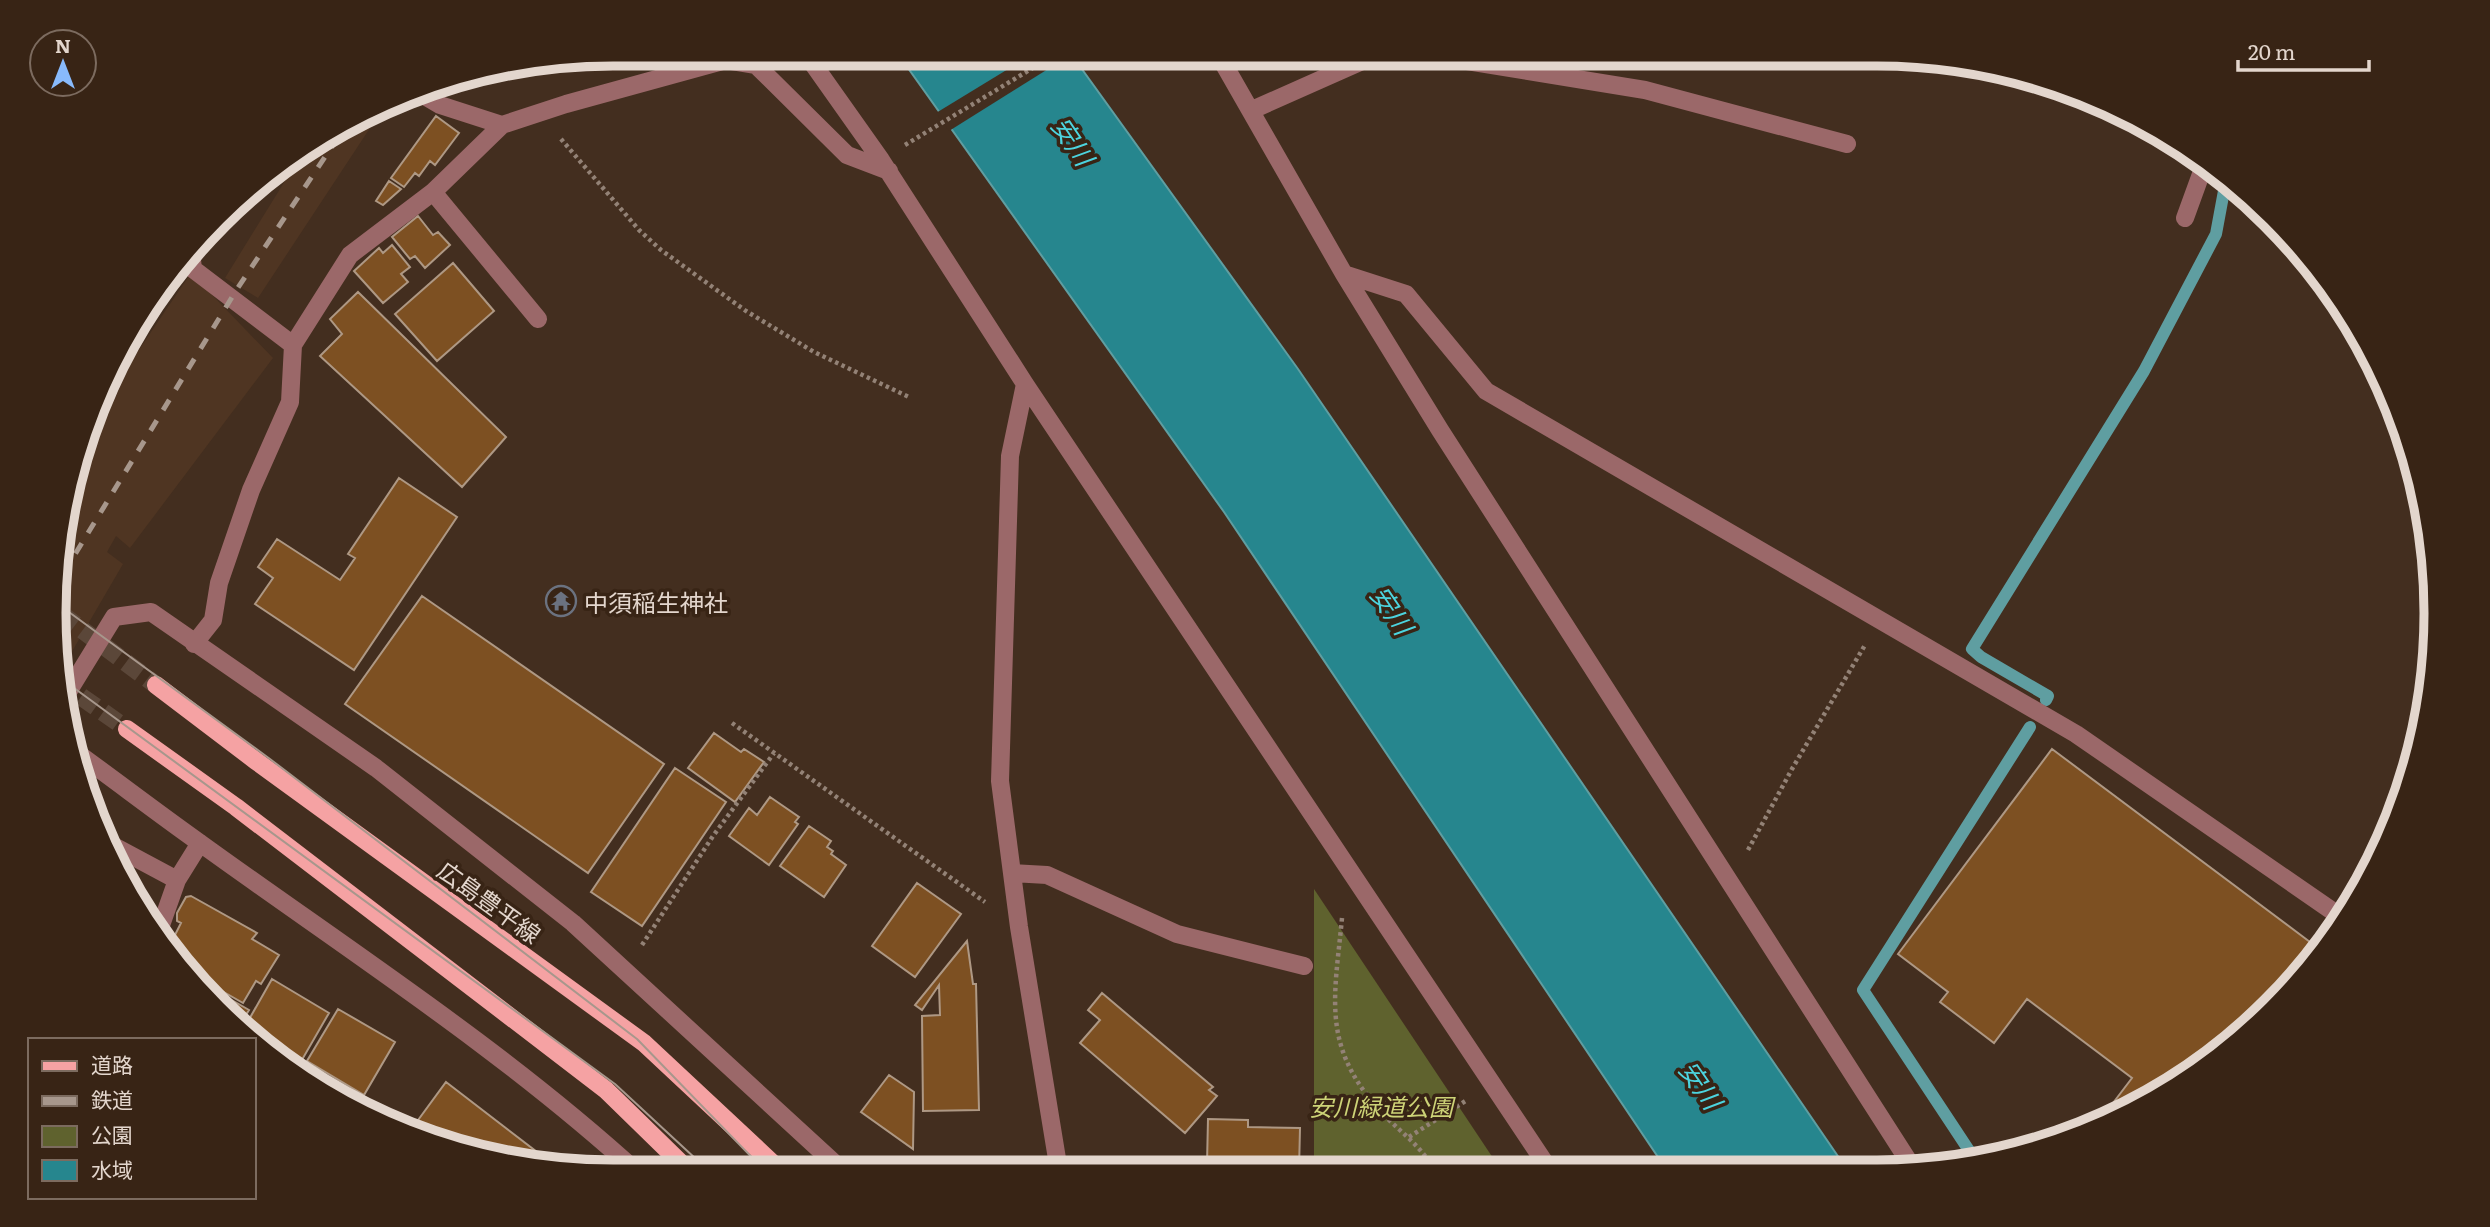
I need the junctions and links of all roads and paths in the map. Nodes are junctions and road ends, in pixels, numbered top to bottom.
1 (705, 66) edge
2 (757, 66) edge
3 (814, 66) edge
4 (1036, 66) edge
5 (1225, 66) edge
6 (1351, 66) edge
7 (1498, 66) edge
8 (430, 99) edge
9 (1252, 110) junction
10 (539, 113) junction
11 (502, 125) junction
12 (1847, 144) dead end
13 (903, 146) dead end
14 (888, 171) junction
15 (2201, 174) edge
16 (433, 192) junction
17 (2185, 218) dead end
18 (193, 265) edge
19 (1344, 274) junction
20 (538, 319) dead end
21 (293, 345) junction
22 (1026, 384) junction
23 (911, 398) dead end
24 (1880, 620) junction
25 (194, 644) junction
26 (156, 685) tunnel mouth
27 (71, 687) edge
28 (732, 723) dead end
29 (127, 729) tunnel mouth
30 (774, 753) junction
31 (87, 760) edge
32 (200, 843) junction
33 (121, 850) edge
34 (1746, 855) dead end
35 (1012, 873) junction
36 (177, 880) junction
37 (2334, 912) edge
38 (1342, 915) dead end
39 (162, 922) edge
40 (1020, 927) junction
41 (641, 946) dead end
42 (1304, 965) dead end
43 (1471, 1097) dead end
44 (1409, 1137) junction
45 (1907, 1159) edge
46 (624, 1160) edge
47 (678, 1160) edge
48 (769, 1160) edge
49 (831, 1160) edge
50 (1057, 1160) edge
51 (1429, 1160) edge
52 (1543, 1160) edge

1 - 10 street
2 - 14 street
3 - 14 street
4 - 13 path
5 - 9 street
6 - 9 street
7 - 12 street
8 - 11 street
9 - 19 street
10 - 11 street
10 - 23 path
11 - 16 street
14 - 22 street
15 - 17 street
16 - 20 street
16 - 21 street
18 - 21 street
19 - 24 street
19 - 45 street
21 - 25 street
22 - 35 street
22 - 52 street
24 - 34 path
24 - 37 street
25 - 27 street
25 - 49 street
26 - 48 main road, 広島豊平線
28 - 30 path
29 - 47 main road
30 - 40 path
30 - 41 path
31 - 32 street
32 - 36 street
32 - 46 street
33 - 36 street
35 - 40 street
35 - 42 street
36 - 39 street
38 - 44 path
40 - 50 street
43 - 44 path
44 - 51 path

